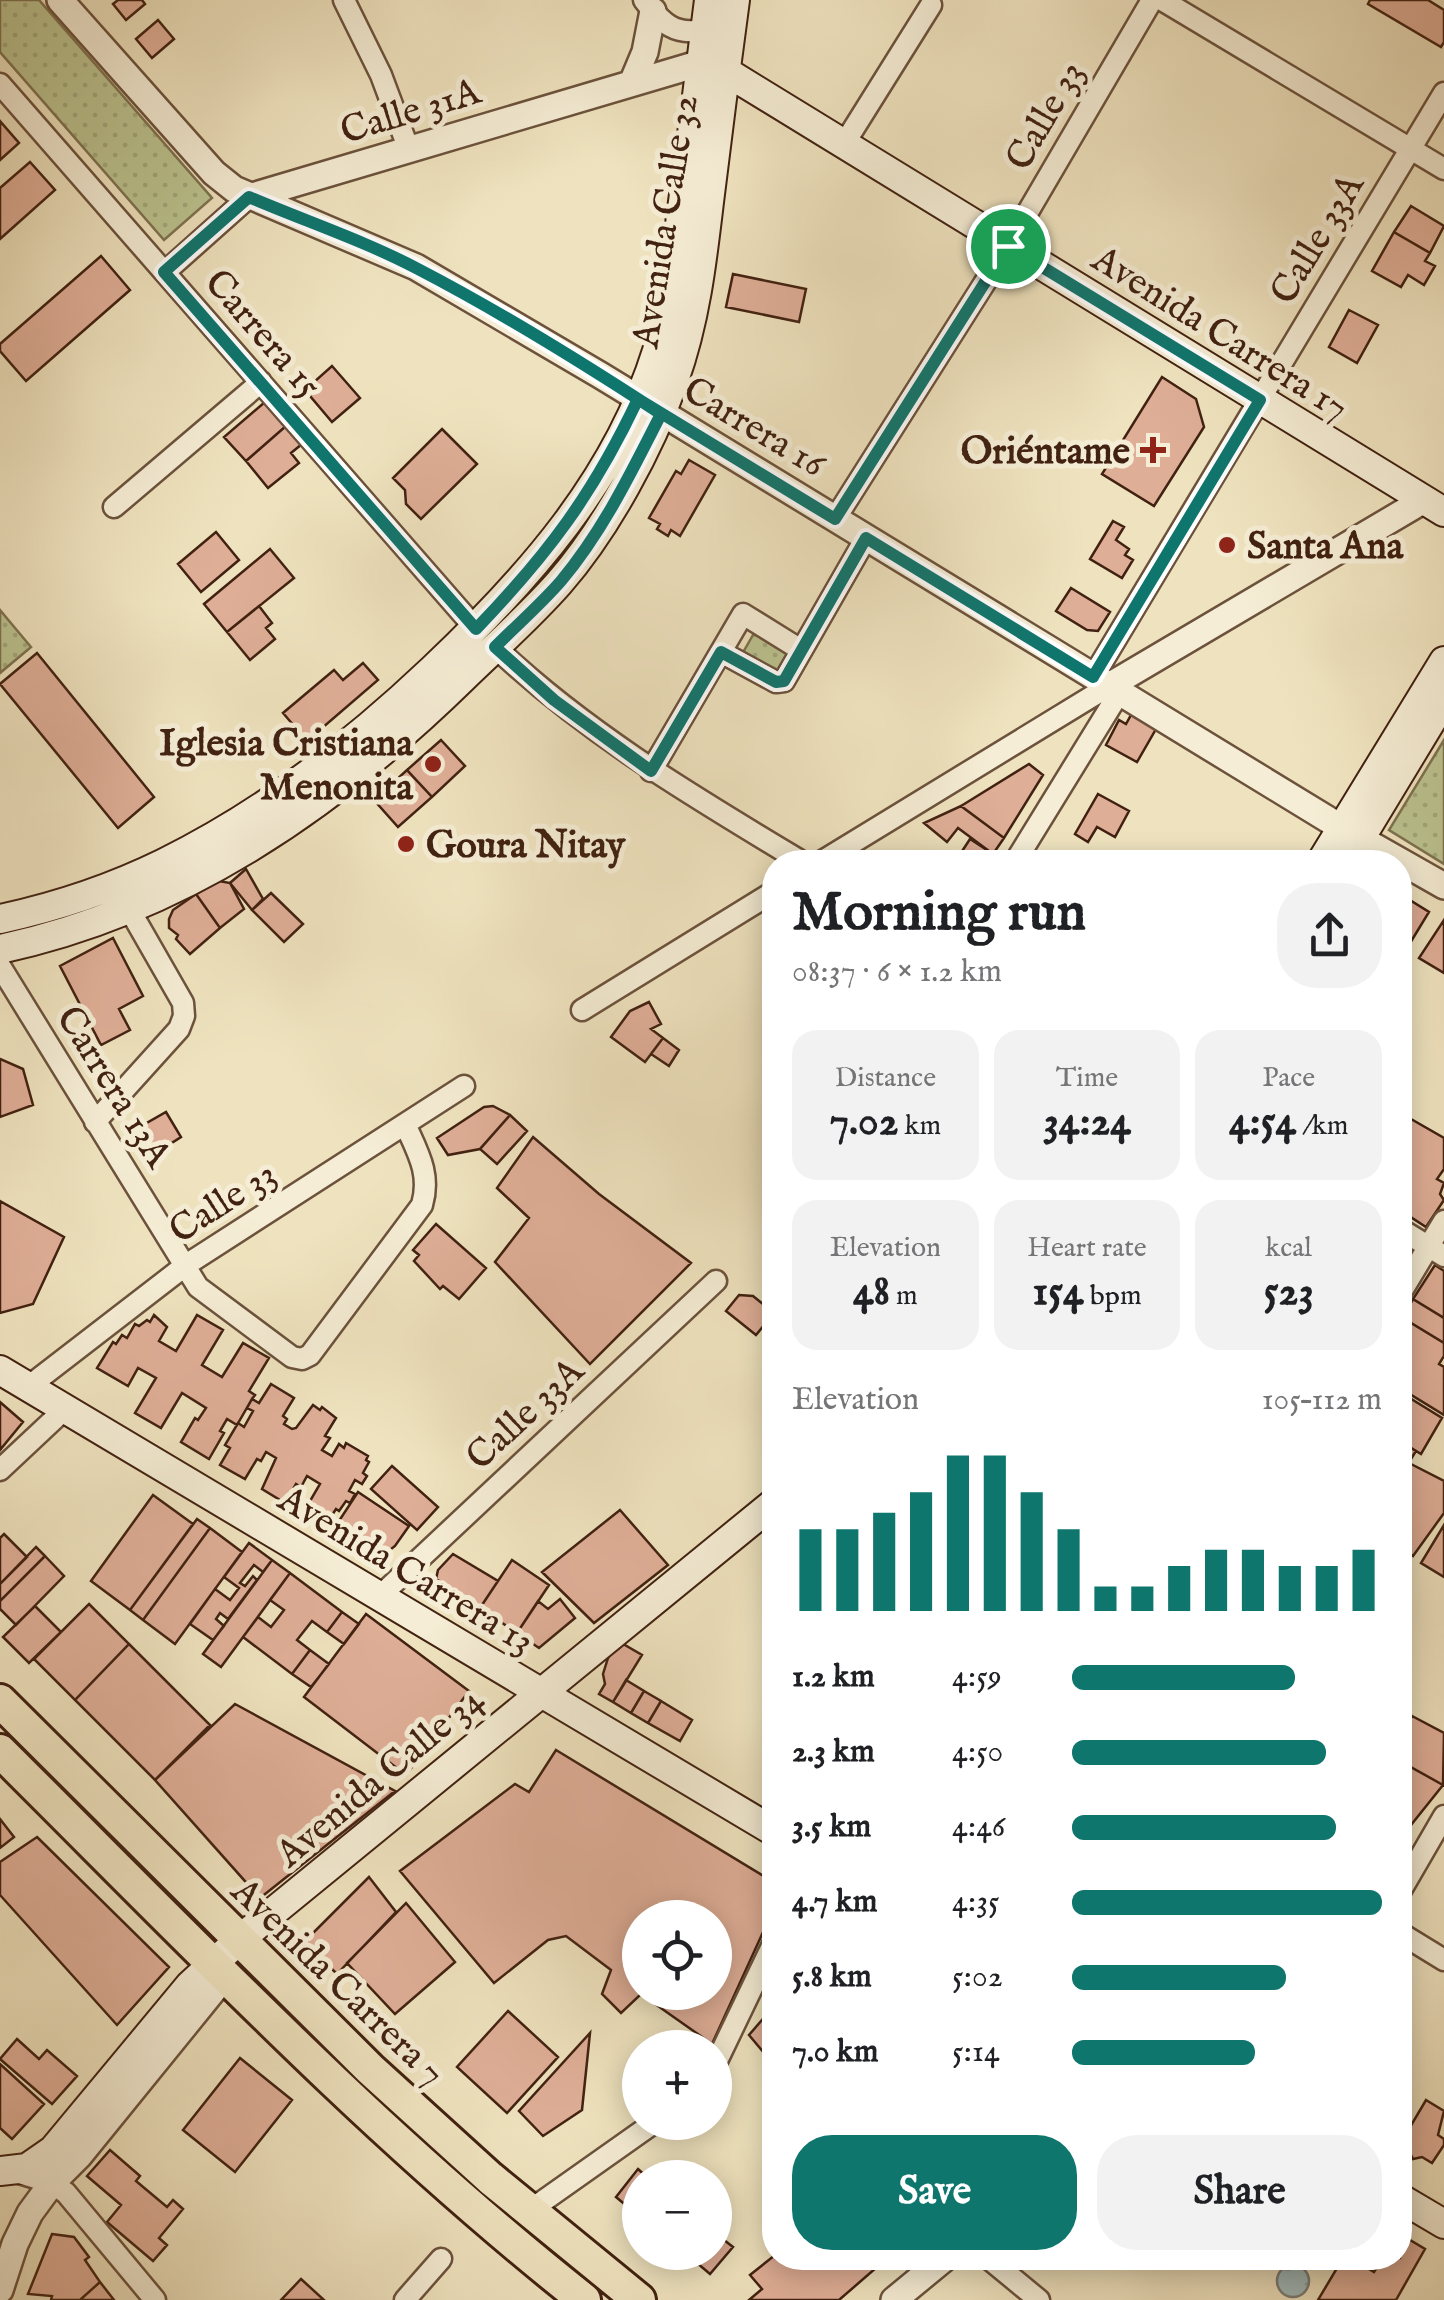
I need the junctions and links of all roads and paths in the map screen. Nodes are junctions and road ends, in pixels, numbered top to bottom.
1 (60, 0) edge
2 (344, 0) edge
3 (709, 0) edge
4 (735, 0) edge
5 (1152, 0) edge
6 (1162, 0) edge
7 (930, 4) dead end
8 (649, 6) edge
9 (706, 29) junction
10 (713, 67) junction
11 (632, 83) junction
12 (0, 84) edge
13 (1444, 93) edge
14 (844, 144) junction
15 (1410, 149) junction
16 (410, 150) junction
17 (1444, 169) edge
18 (249, 197) junction
19 (1008, 246) junction
20 (164, 272) junction
21 (260, 382) junction
22 (1260, 400) junction
23 (650, 406) junction
24 (1434, 506) edge
25 (114, 507) dead end
26 (835, 519) junction
27 (866, 538) junction
28 (485, 638) junction
29 (801, 650) junction
30 (721, 652) junction
31 (1444, 661) edge
32 (1107, 685) junction
33 (1444, 700) edge
34 (651, 771) junction
35 (1349, 843) edge
36 (782, 850) edge
37 (840, 850) edge
38 (1020, 850) edge
39 (1412, 872) edge
40 (1444, 886) edge
41 (762, 899) edge
42 (128, 907) junction
43 (0, 919) edge
44 (0, 949) edge
45 (0, 966) edge
46 (582, 1010) dead end
47 (464, 1086) dead end
48 (95, 1122) junction
49 (405, 1124) junction
50 (1444, 1221) edge
51 (1412, 1236) edge
52 (1436, 1251) edge
53 (186, 1265) junction
54 (1412, 1280) edge
55 (716, 1281) dead end
56 (0, 1370) edge
57 (28, 1387) junction
58 (64, 1408) junction
59 (0, 1470) edge
60 (762, 1513) edge
61 (380, 1596) junction
62 (540, 1692) junction
63 (0, 1701) edge
64 (0, 1752) edge
65 (1444, 1816) edge
66 (762, 1824) edge
67 (1412, 1871) edge
68 (240, 1939) junction
69 (1412, 1940) edge
70 (1444, 1960) edge
71 (762, 1967) edge
72 (219, 1970) junction
73 (732, 2030) edge
74 (145, 2057) junction
75 (631, 2140) edge
76 (6, 2171) edge
77 (52, 2183) junction
78 (1412, 2205) edge
79 (529, 2212) junction
80 (1444, 2224) edge
81 (442, 2259) dead end
82 (930, 2270) edge
83 (1003, 2270) edge
84 (0, 2290) edge
85 (155, 2300) edge
86 (405, 2300) edge
87 (584, 2300) edge
88 (639, 2300) edge
89 (894, 2300) edge
90 (1039, 2300) edge

1 - 18 street, Carrera 16
2 - 16 street
3 - 9 main road, Avenida Calle 32
4 - 10 main road, Avenida Calle 32
5 - 19 street, Calle 33
6 - 15 street
7 - 14 street
8 - 9 street
8 - 11 street
9 - 10 main road, Avenida Calle 32
10 - 11 street, Calle 31A
10 - 14 main road, Avenida Carrera 17
10 - 23 main road, Avenida Calle 32
11 - 16 street, Calle 31A
12 - 20 street, Carrera 15
13 - 15 street, Calle 33A
14 - 19 main road, Avenida Carrera 17
15 - 17 street
15 - 22 street, Calle 33A
16 - 18 street, Calle 31A
18 - 20 street, Calle 31A
18 - 23 street, Carrera 16
19 - 22 main road, Avenida Carrera 17
19 - 26 street, Calle 33
20 - 21 street, Carrera 15
21 - 25 street
21 - 28 street, Carrera 15
22 - 24 main road, Avenida Carrera 17
22 - 32 street, Calle 33A
23 - 26 street, Carrera 16
23 - 28 main road, Avenida Calle 32
24 - 32 street
26 - 27 street, Carrera 16
27 - 29 street
27 - 32 street, Carrera 16
28 - 34 street, Carrera 15
28 - 42 main road, Avenida Calle 32
28 - 43 main road, Avenida Calle 32
29 - 30 street
29 - 30 street
30 - 34 street
31 - 35 main road
32 - 35 street, Carrera 16
32 - 37 street
32 - 38 street, Calle 33A
33 - 35 main road
34 - 36 street, Carrera 15
39 - 40 street, Carrera 16
41 - 46 street
42 - 44 main road, Avenida Calle 32
42 - 48 street
45 - 48 street, Carrera 13A
47 - 49 street, Calle 33
48 - 53 street, Carrera 13A
49 - 53 street, Calle 33
49 - 53 street, Carrera 13A
50 - 52 street
51 - 52 street
52 - 54 street
53 - 57 street, Calle 33
55 - 61 street, Calle 33A
56 - 57 main road, Avenida Carrera 13
57 - 58 main road, Avenida Carrera 13
58 - 59 street
58 - 61 main road, Avenida Carrera 13
60 - 62 main road, Avenida Calle 34
61 - 62 main road, Avenida Carrera 13
62 - 66 main road, Avenida Carrera 13
62 - 68 main road, Avenida Calle 34
63 - 68 main road, Avenida Carrera 7
64 - 72 main road, Avenida Carrera 7
65 - 67 street
68 - 72 main road, Avenida Calle 34
68 - 79 main road, Avenida Carrera 7
69 - 70 street
71 - 73 street
72 - 74 main road, Avenida Calle 34
72 - 87 main road, Avenida Carrera 7
74 - 76 main road, Avenida Calle 34
74 - 77 street, Avenida Calle 34
75 - 79 street
76 - 77 street
77 - 84 street, Avenida Calle 34
77 - 85 street
78 - 80 main road
79 - 88 main road, Avenida Carrera 7
81 - 86 street
82 - 89 street
83 - 90 street

